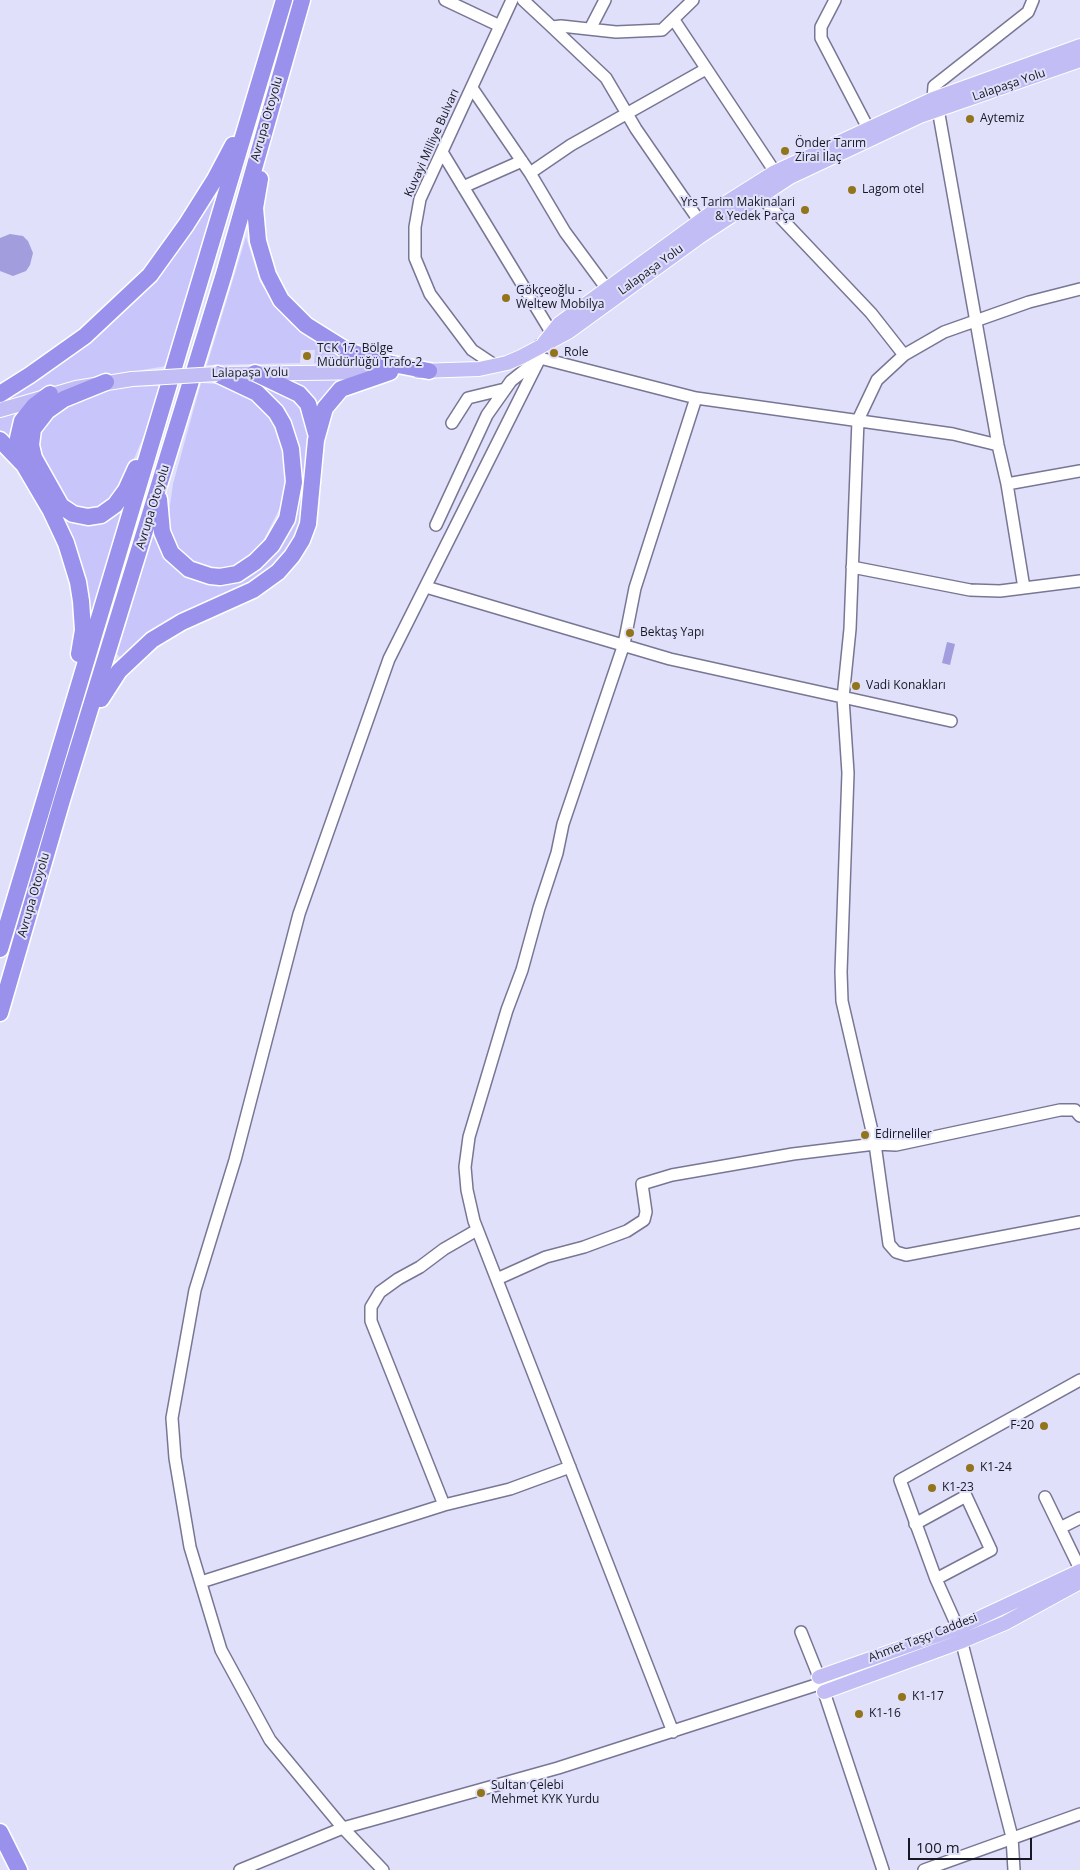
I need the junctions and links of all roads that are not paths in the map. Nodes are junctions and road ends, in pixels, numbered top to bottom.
1 (284, 0) edge
2 (302, 0) edge
3 (445, 0) edge
4 (512, 0) edge
5 (523, 0) edge
6 (605, 0) edge
7 (693, 0) edge
8 (835, 0) edge
9 (1033, 0) edge
10 (674, 20) junction
11 (500, 26) junction
12 (552, 27) junction
13 (590, 29) junction
14 (1080, 46) edge
15 (1080, 60) edge
16 (706, 69) junction
17 (472, 88) junction
18 (935, 104) junction
19 (626, 113) junction
20 (247, 124) junction
21 (264, 128) junction
22 (868, 128) junction
23 (442, 152) junction
24 (522, 161) junction
25 (775, 172) junction
26 (530, 173) junction
27 (463, 186) junction
28 (760, 196) junction
29 (700, 222) junction
30 (608, 289) junction
31 (1080, 289) edge
32 (976, 320) junction
33 (543, 345) junction
34 (904, 355) junction
35 (496, 366) junction
36 (429, 371) junction
37 (390, 372) junction
38 (255, 373) junction
39 (217, 374) junction
40 (106, 382) junction
41 (505, 390) junction
42 (0, 394) edge
43 (50, 394) junction
44 (696, 398) junction
45 (0, 410) edge
46 (858, 420) junction
47 (452, 423) dead end
48 (154, 439) junction
49 (0, 440) edge
50 (316, 440) junction
51 (998, 445) junction
52 (24, 465) junction
53 (1080, 471) edge
54 (1007, 484) junction
55 (158, 490) junction
56 (436, 525) dead end
57 (852, 567) junction
58 (1080, 581) edge
59 (426, 587) junction
60 (1024, 588) junction
61 (624, 644) junction
62 (79, 681) junction
63 (843, 698) junction
64 (951, 720) dead end
65 (86, 727) junction
66 (0, 949) edge
67 (0, 1014) edge
68 (1080, 1116) edge
69 (875, 1144) junction
70 (1080, 1222) edge
71 (478, 1230) junction
72 (497, 1279) junction
73 (1080, 1380) edge
74 (570, 1467) junction
75 (1045, 1497) dead end
76 (444, 1505) junction
77 (1080, 1518) edge
78 (915, 1524) junction
79 (1060, 1528) junction
80 (1080, 1570) edge
81 (936, 1579) junction
82 (201, 1582) junction
83 (1080, 1582) edge
84 (802, 1632) dead end
85 (959, 1635) junction
86 (820, 1684) junction
87 (673, 1732) junction
88 (1080, 1814) edge
89 (343, 1828) junction
90 (0, 1832) edge
91 (1012, 1837) junction
92 (19, 1870) edge
93 (240, 1870) edge
94 (383, 1870) edge
95 (883, 1870) edge
96 (924, 1870) edge
97 (1014, 1870) edge

1 - 20 highway, Avrupa Otoyolu
2 - 21 highway, Avrupa Otoyolu
3 - 11 street
4 - 11 street, Kuvayi Milliye Bulvarı
5 - 12 street
6 - 13 street
7 - 10 street
8 - 22 street
9 - 18 street
10 - 13 street
10 - 16 street
11 - 17 street, Kuvayi Milliye Bulvarı
12 - 13 street
12 - 19 street
14 - 18 main road, Lalapaşa Yolu
15 - 18 main road, Lalapaşa Yolu
16 - 19 street
16 - 25 street
17 - 23 street, Kuvayi Milliye Bulvarı
17 - 24 street
18 - 22 main road, Lalapaşa Yolu
18 - 28 main road, Lalapaşa Yolu
18 - 32 street
19 - 26 street
19 - 29 street
20 - 42 highway
20 - 48 highway, Avrupa Otoyolu
21 - 36 highway
21 - 55 highway, Avrupa Otoyolu
22 - 25 main road, Lalapaşa Yolu
23 - 27 street
23 - 35 street, Kuvayi Milliye Bulvarı
24 - 26 street
24 - 27 street
25 - 29 main road, Lalapaşa Yolu
26 - 30 street
27 - 33 street
28 - 33 main road, Lalapaşa Yolu
28 - 34 street
29 - 30 main road, Lalapaşa Yolu
30 - 33 main road, Lalapaşa Yolu
31 - 32 street
32 - 34 street
32 - 51 street
33 - 35 main road, Lalapaşa Yolu
33 - 41 street
33 - 44 street
33 - 59 street
34 - 46 street
35 - 36 main road, Lalapaşa Yolu
36 - 37 main road, Lalapaşa Yolu
37 - 38 main road, Lalapaşa Yolu
37 - 50 highway
38 - 39 main road, Lalapaşa Yolu
38 - 50 highway
39 - 40 main road, Lalapaşa Yolu, bridge
39 - 55 highway
40 - 43 main road, Lalapaşa Yolu
40 - 48 highway
41 - 47 street
41 - 56 street
43 - 45 main road, Lalapaşa Yolu
43 - 52 highway
44 - 46 street
44 - 61 street
46 - 51 street
46 - 57 street
48 - 62 highway, Avrupa Otoyolu
49 - 52 highway
50 - 65 highway
51 - 54 street
52 - 62 highway
53 - 54 street
54 - 60 street
55 - 65 highway, Avrupa Otoyolu
57 - 60 street
57 - 63 street
58 - 60 street
59 - 61 street
59 - 82 street
61 - 63 street
61 - 71 street
62 - 66 highway, Avrupa Otoyolu
63 - 64 street
63 - 69 street
65 - 67 highway, Avrupa Otoyolu
68 - 69 street
69 - 70 street
69 - 72 street
71 - 72 street
71 - 76 street
72 - 74 street
73 - 78 street
74 - 76 street
74 - 87 street
75 - 79 street
76 - 82 street
77 - 79 street
78 - 81 street
78 - 81 street
79 - 80 street
80 - 85 main road, Ahmet Taşçı Caddesi
81 - 85 street
82 - 89 street
83 - 85 main road, Ahmet Taşçı Caddesi
84 - 86 street
85 - 86 main road, Ahmet Taşçı Caddesi
85 - 91 street
86 - 87 street
86 - 95 street
87 - 89 street
88 - 91 street
89 - 93 street
89 - 94 street
90 - 92 highway
91 - 96 street
91 - 97 street

